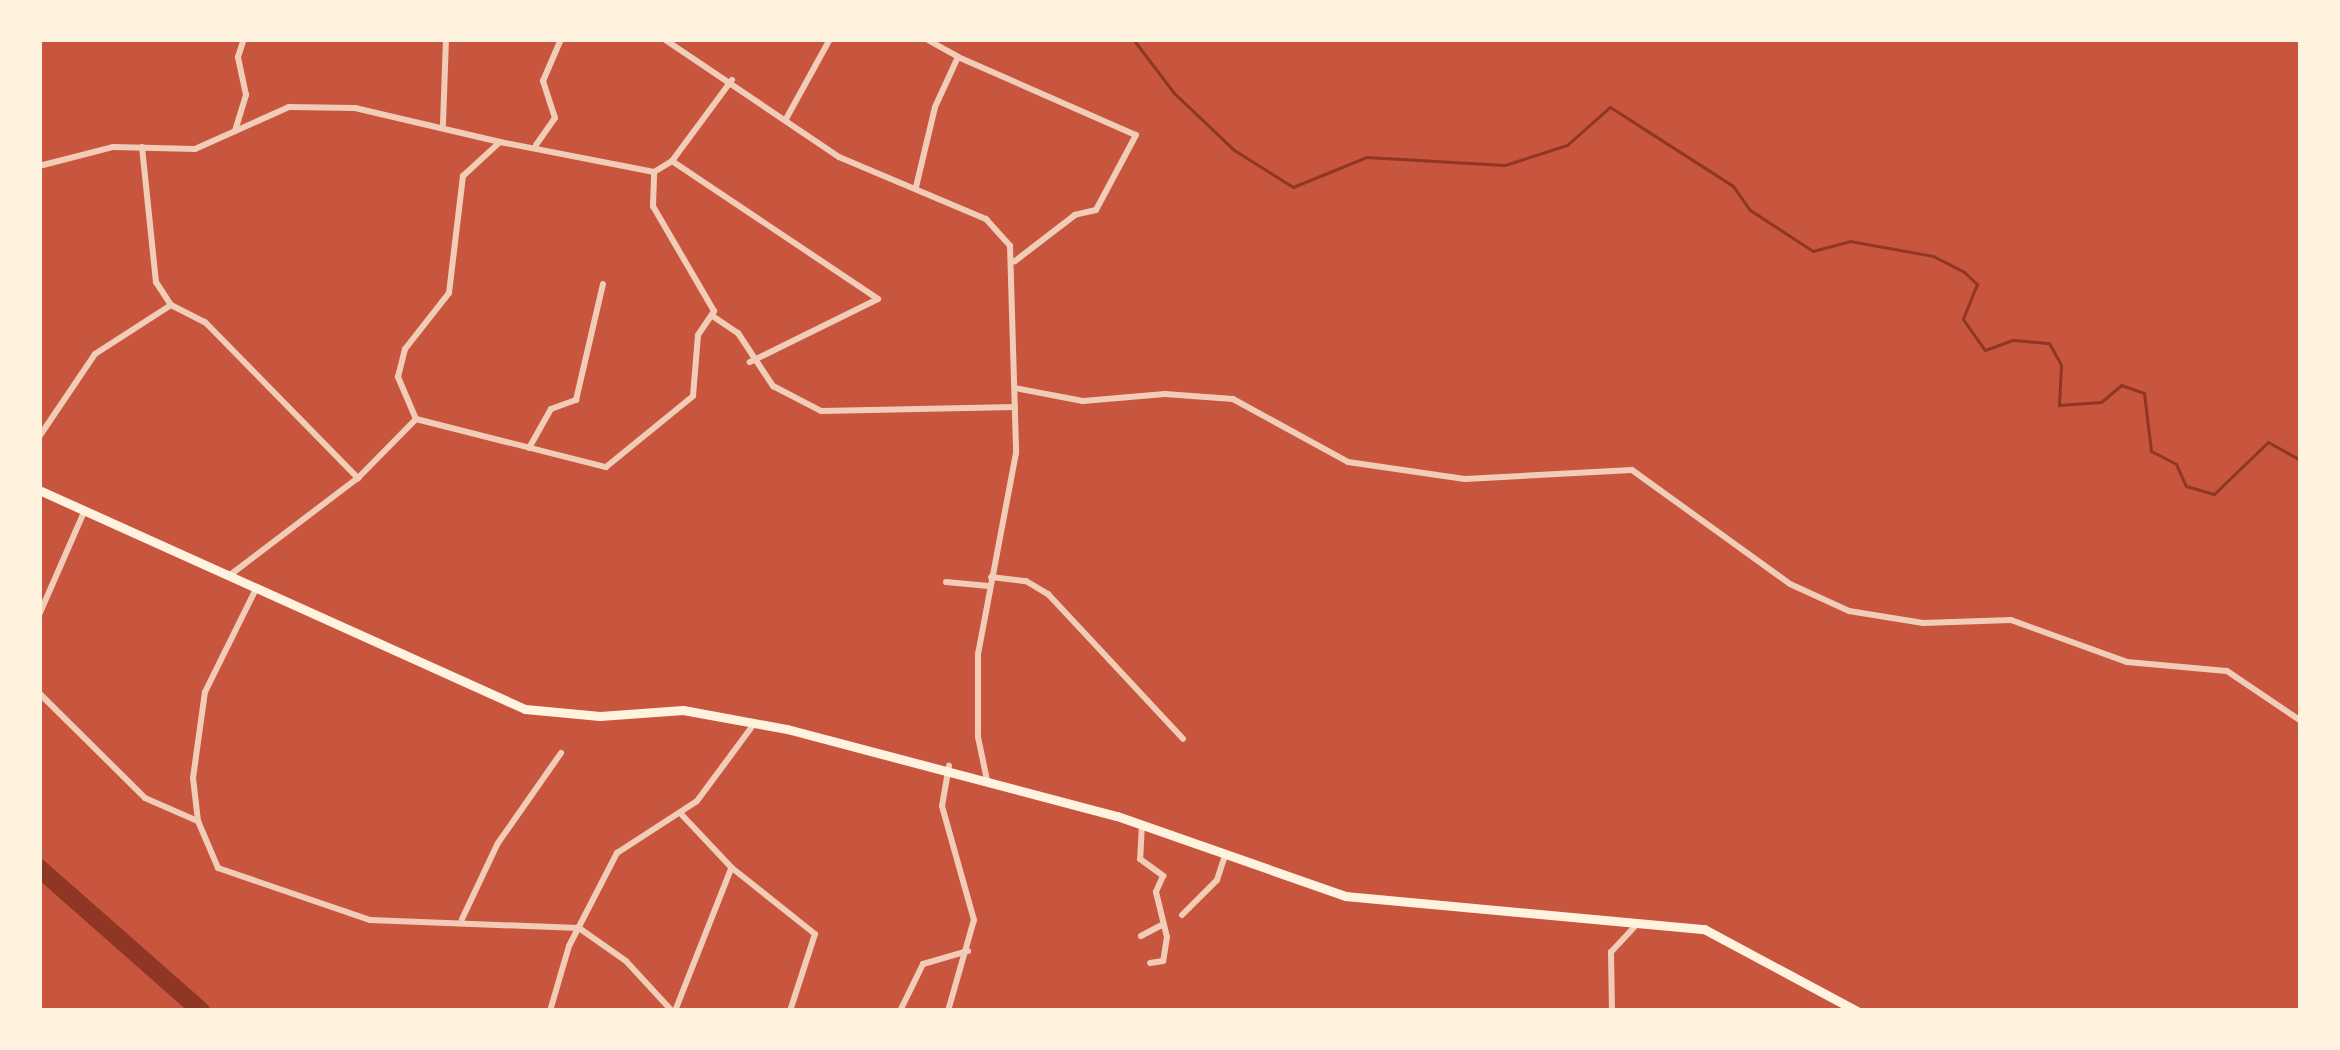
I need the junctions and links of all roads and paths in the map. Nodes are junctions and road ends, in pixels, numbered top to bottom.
1 (244, 39) edge
2 (446, 39) edge
3 (561, 39) edge
4 (664, 39) edge
5 (830, 39) edge
6 (926, 39) edge
7 (958, 57) junction
8 (732, 80) junction
9 (786, 119) junction
10 (443, 124) junction
11 (235, 131) junction
12 (500, 142) junction
13 (536, 145) junction
14 (142, 147) junction
15 (672, 161) junction
16 (39, 166) edge
17 (654, 172) junction
18 (916, 187) junction
19 (1015, 261) junction
20 (603, 284) dead end
21 (171, 305) junction
22 (714, 317) junction
23 (751, 362) junction
24 (1015, 388) junction
25 (1016, 407) junction
26 (416, 419) junction
27 (39, 436) edge
28 (529, 448) junction
29 (358, 478) junction
30 (39, 490) edge
31 (85, 508) junction
32 (230, 574) junction
33 (946, 582) dead end
34 (990, 582) junction
35 (257, 587) junction
36 (39, 615) edge
37 (39, 693) edge
38 (2301, 721) edge
39 (754, 724) junction
40 (1184, 740) dead end
41 (561, 754) dead end
42 (949, 766) junction
43 (987, 780) junction
44 (682, 815) junction
45 (198, 821) junction
46 (1142, 824) junction
47 (1225, 856) junction
48 (732, 868) junction
49 (1182, 915) dead end
50 (462, 919) junction
51 (1162, 925) junction
52 (1636, 926) junction
53 (579, 928) junction
54 (1141, 936) dead end
55 (968, 951) junction
56 (1150, 963) dead end
57 (550, 1011) edge
58 (674, 1011) edge
59 (790, 1011) edge
60 (900, 1011) edge
61 (948, 1011) edge
62 (1612, 1011) edge
63 (1857, 1011) edge

1 - 11 street
2 - 10 street
3 - 13 street
4 - 8 street
5 - 9 street
6 - 7 street
7 - 18 street
7 - 19 street
8 - 9 street
8 - 15 street
9 - 18 street
10 - 11 street
10 - 12 street
11 - 14 street
12 - 13 street
12 - 26 street
13 - 17 street
14 - 16 street
14 - 21 street
15 - 17 street
15 - 23 street
17 - 22 street
18 - 19 street
19 - 24 street
20 - 28 street
21 - 27 street
21 - 29 street
22 - 23 street
22 - 28 street
23 - 25 street
24 - 25 street
24 - 38 street
25 - 34 street
26 - 28 street
26 - 29 street
29 - 32 street
30 - 31 main road
31 - 32 main road
31 - 36 street
32 - 35 main road
33 - 34 street
34 - 40 street
34 - 43 street
35 - 39 main road
35 - 45 street
37 - 45 street
39 - 42 main road
39 - 44 street
41 - 50 street
42 - 43 main road
42 - 55 street
43 - 46 main road
44 - 48 street
44 - 53 street
45 - 50 street
46 - 47 main road
46 - 51 street
47 - 49 street
47 - 52 main road
48 - 58 street
48 - 59 street
50 - 53 street
51 - 54 street
51 - 56 street
52 - 62 street
52 - 63 main road
53 - 57 street
53 - 58 street
55 - 60 street
55 - 61 street

